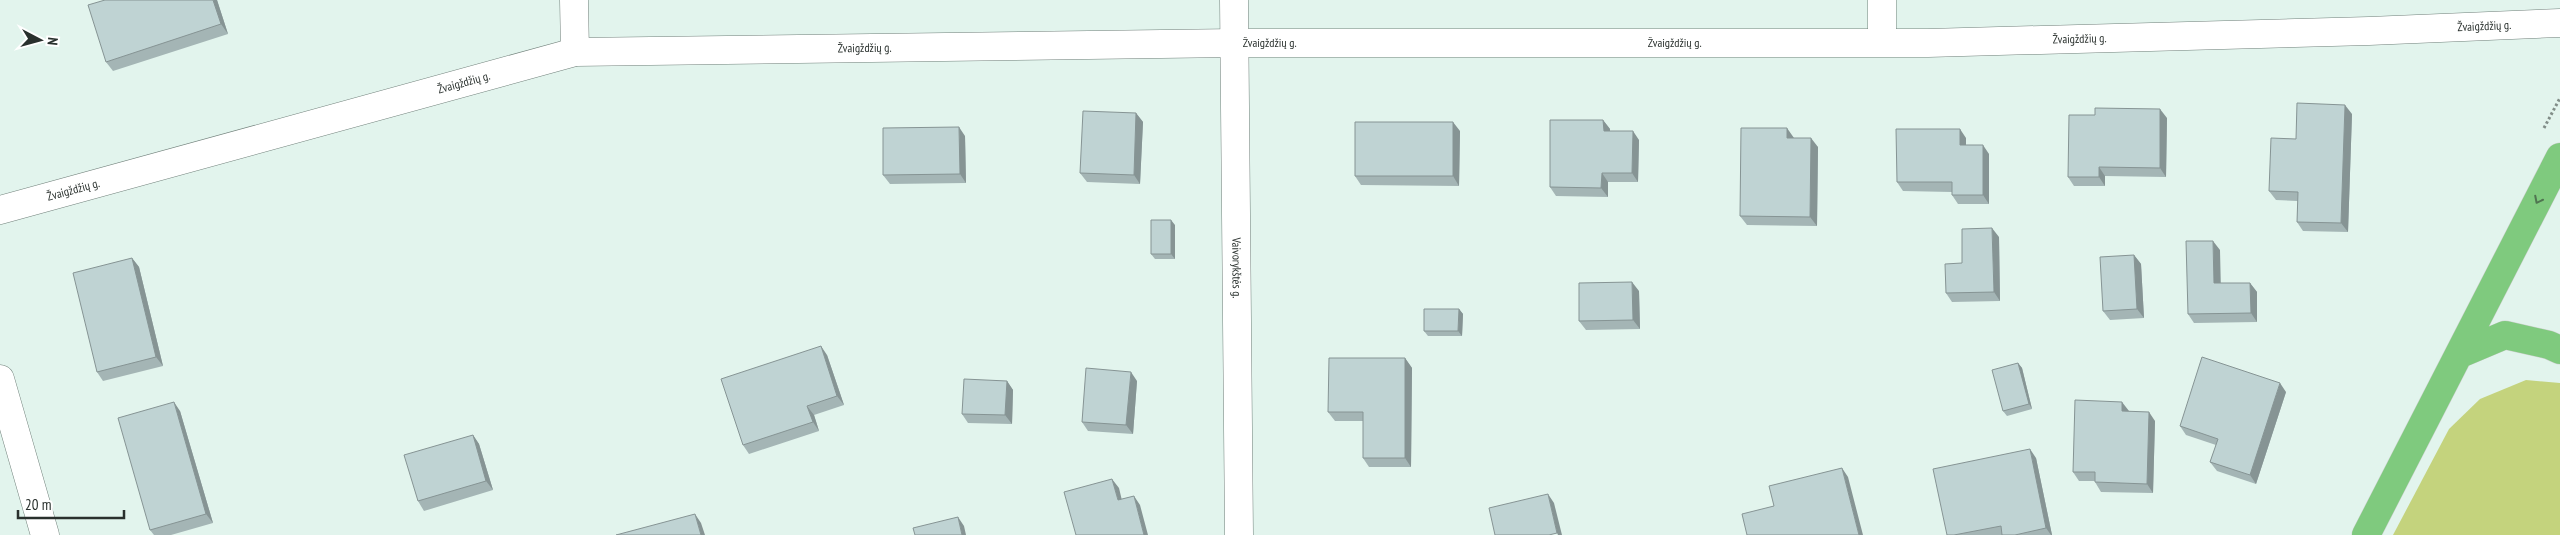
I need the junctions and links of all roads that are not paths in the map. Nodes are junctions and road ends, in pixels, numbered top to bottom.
1 (574, 0) edge
2 (1234, 0) edge
3 (1882, 0) edge
4 (2560, 23) edge
5 (1882, 42) junction
6 (1234, 43) junction
7 (575, 52) junction
8 (2560, 157) edge
9 (0, 210) edge
10 (2560, 350) edge
11 (2460, 354) junction
12 (0, 379) edge
13 (45, 535) edge
14 (1239, 535) edge
15 (2366, 535) edge

1 - 7 street
2 - 6 street, Vaivorykštės g.
3 - 5 street
4 - 5 street, Žvaigždžių g.
5 - 6 street, Žvaigždžių g.
6 - 7 street, Žvaigždžių g.
6 - 14 street, Vaivorykštės g.
7 - 9 street, Žvaigždžių g.
8 -> 11 highway
10 - 11 highway
11 - 15 highway
12 - 13 street

